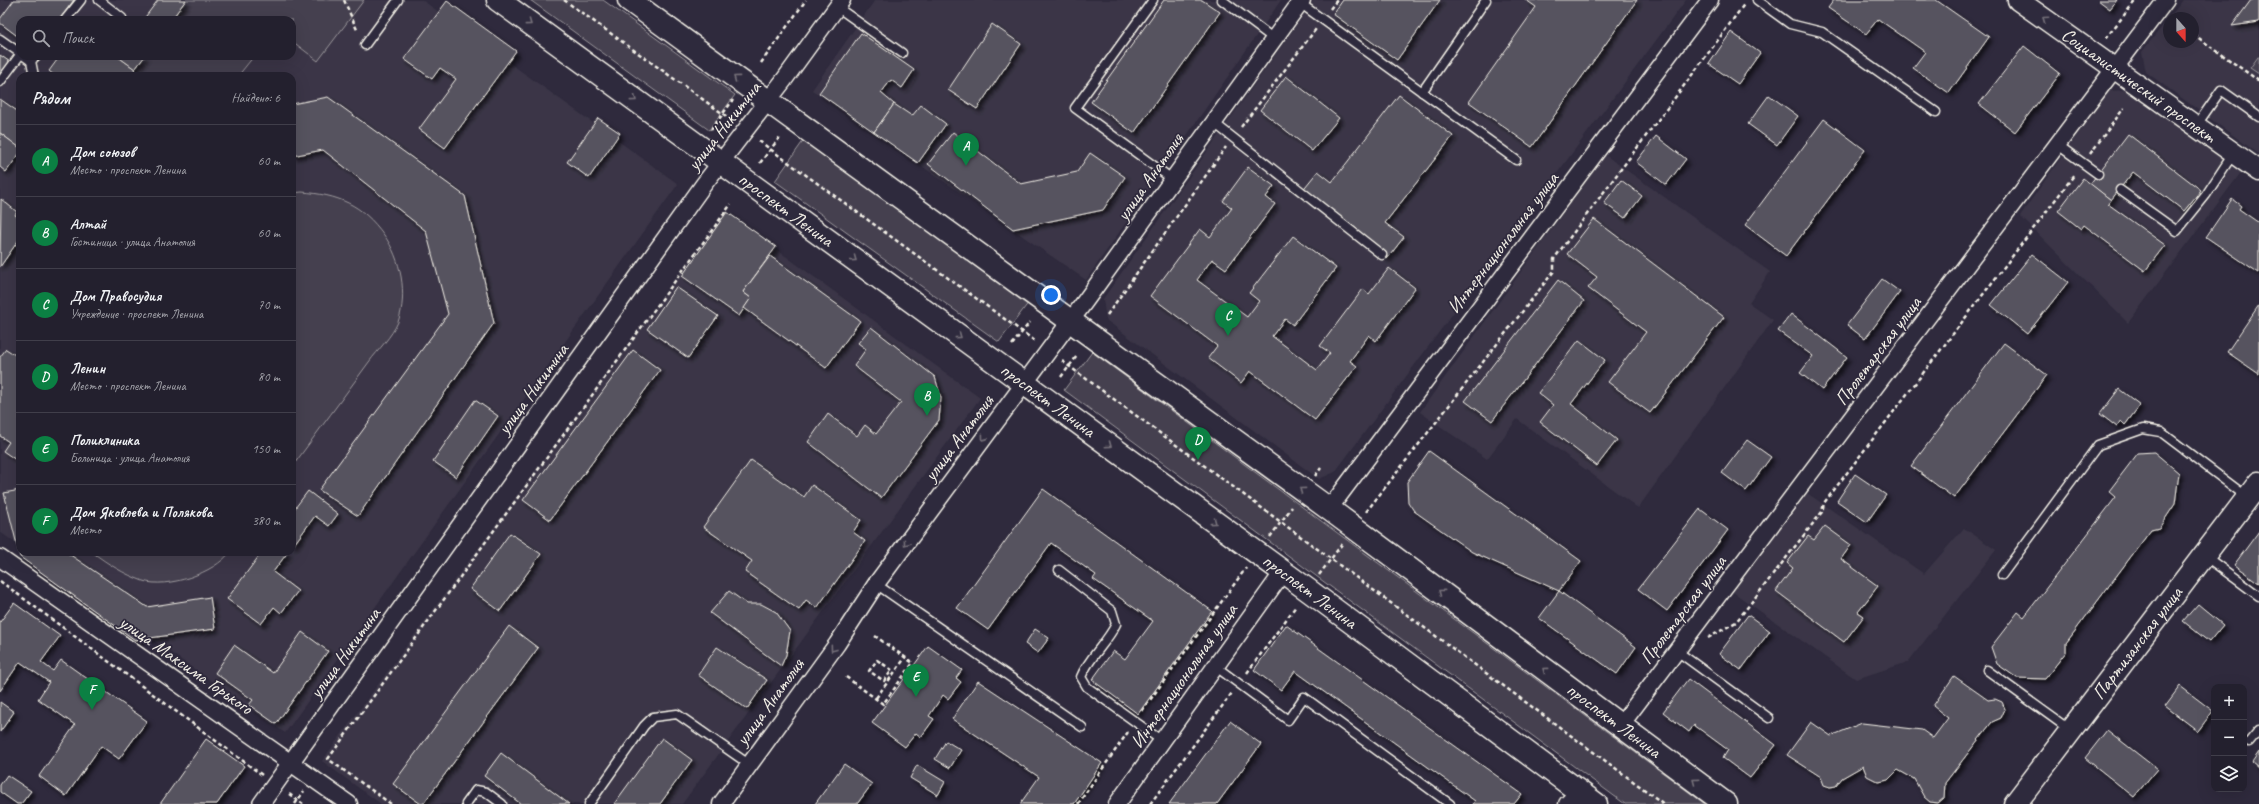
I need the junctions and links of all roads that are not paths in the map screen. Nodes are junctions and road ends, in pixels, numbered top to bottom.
1 (81, 0) edge
2 (99, 0) edge
3 (398, 0) edge
4 (498, 0) edge
5 (629, 0) edge
6 (1153, 0) edge
7 (1222, 0) edge
8 (1486, 0) edge
9 (1710, 0) edge
10 (1757, 0) edge
11 (2018, 0) edge
12 (2166, 0) edge
13 (1301, 1) edge
14 (840, 4) edge
15 (68, 16) edge
16 (119, 16) edge
17 (0, 39) edge
18 (1274, 39) junction
19 (364, 45) road end
20 (16, 51) edge
21 (902, 53) dead end
22 (16, 60) edge
23 (34, 60) edge
24 (2115, 68) junction
25 (34, 72) edge
26 (0, 82) edge
27 (1422, 92) junction
28 (767, 102) junction
29 (1936, 112) dead end
30 (2259, 117) edge
31 (1213, 122) junction
32 (2196, 126) junction
33 (2058, 145) junction
34 (2234, 153) junction
35 (1516, 160) dead end
36 (720, 162) junction
37 (2259, 171) edge
38 (2098, 174) dead end
39 (1172, 180) junction
40 (2120, 190) dead end
41 (1382, 255) dead end
42 (1070, 321) junction
43 (1024, 384) junction
44 (2254, 490) edge
45 (1328, 509) junction
46 (2204, 556) junction
47 (1, 561) edge
48 (1059, 570) dead end
49 (1283, 572) junction
50 (2002, 576) dead end
51 (876, 584) junction
52 (2259, 596) edge
53 (1677, 651) junction
54 (1215, 666) junction
55 (1987, 670) dead end
56 (1769, 718) dead end
57 (1620, 726) junction
58 (1082, 727) dead end
59 (2259, 730) edge
60 (2071, 731) junction
61 (1162, 741) junction
62 (2249, 742) dead end
63 (291, 763) junction
64 (750, 765) junction
65 (1581, 800) edge
66 (261, 804) edge
67 (349, 804) edge
68 (466, 804) edge
69 (502, 804) edge
70 (589, 804) edge
71 (721, 804) edge
72 (1118, 804) edge
73 (1450, 804) edge
74 (1726, 804) edge
75 (2015, 804) edge

1 - 15 lane
2 - 16 lane
3 - 19 lane
4 -> 36 main road, проспект Ленина
28 -> 5 main road, проспект Ленина
6 - 39 lane
7 - 18 lane
8 - 27 lane
9 - 45 street, Интернациональная улица
10 - 29 lane
24 -> 11 street, Социалистический проспект
12 - 24 street, Пролетарская улица
13 - 18 street, улица Анатолия
13 - 27 lane
14 - 21 lane
14 - 28 street, улица Никитина
17 - 20 lane
18 - 31 street, улица Анатолия
22 - 26 lane
23 - 25 lane
24 - 32 street, Социалистический проспект
24 - 33 street, Пролетарская улица
27 - 35 lane
28 - 36 street, улица Никитина
28 - 42 main road, проспект Ленина
30 - 32 lane
31 - 39 street, улица Анатолия
31 - 41 lane
32 - 34 street, Социалистический проспект
33 - 38 lane
33 - 53 street, Пролетарская улица
34 - 37 street, Социалистический проспект
34 - 40 lane
36 -> 43 main road, проспект Ленина
36 - 63 street, улица Никитина
39 - 42 street, улица Анатолия
42 - 43 street, улица Анатолия
45 -> 42 main road, проспект Ленина
43 -> 49 main road, проспект Ленина
43 -> 51 street, улица Анатолия
44 - 46 main road, Партизанская улица
44 - 50 lane
57 -> 45 main road, проспект Ленина
46 - 52 lane
46 - 60 main road, Партизанская улица
47 - 63 street, улица Максима Горького
48 - 61 lane
49 - 54 street, Интернациональная улица
49 - 65 main road, проспект Ленина
51 - 58 lane
51 -> 64 street, улица Анатолия
53 - 56 lane
53 - 57 street, Пролетарская улица
54 - 61 street, Интернациональная улица
54 - 73 lane
55 - 60 lane
74 -> 57 main road, проспект Ленина
59 - 62 lane
60 - 75 main road, Партизанская улица
61 - 72 street, Интернациональная улица
63 - 66 street, улица Никитина
63 - 67 street, улица Максима Горького
64 - 70 lane
64 - 71 street, улица Анатолия
68 - 69 lane

